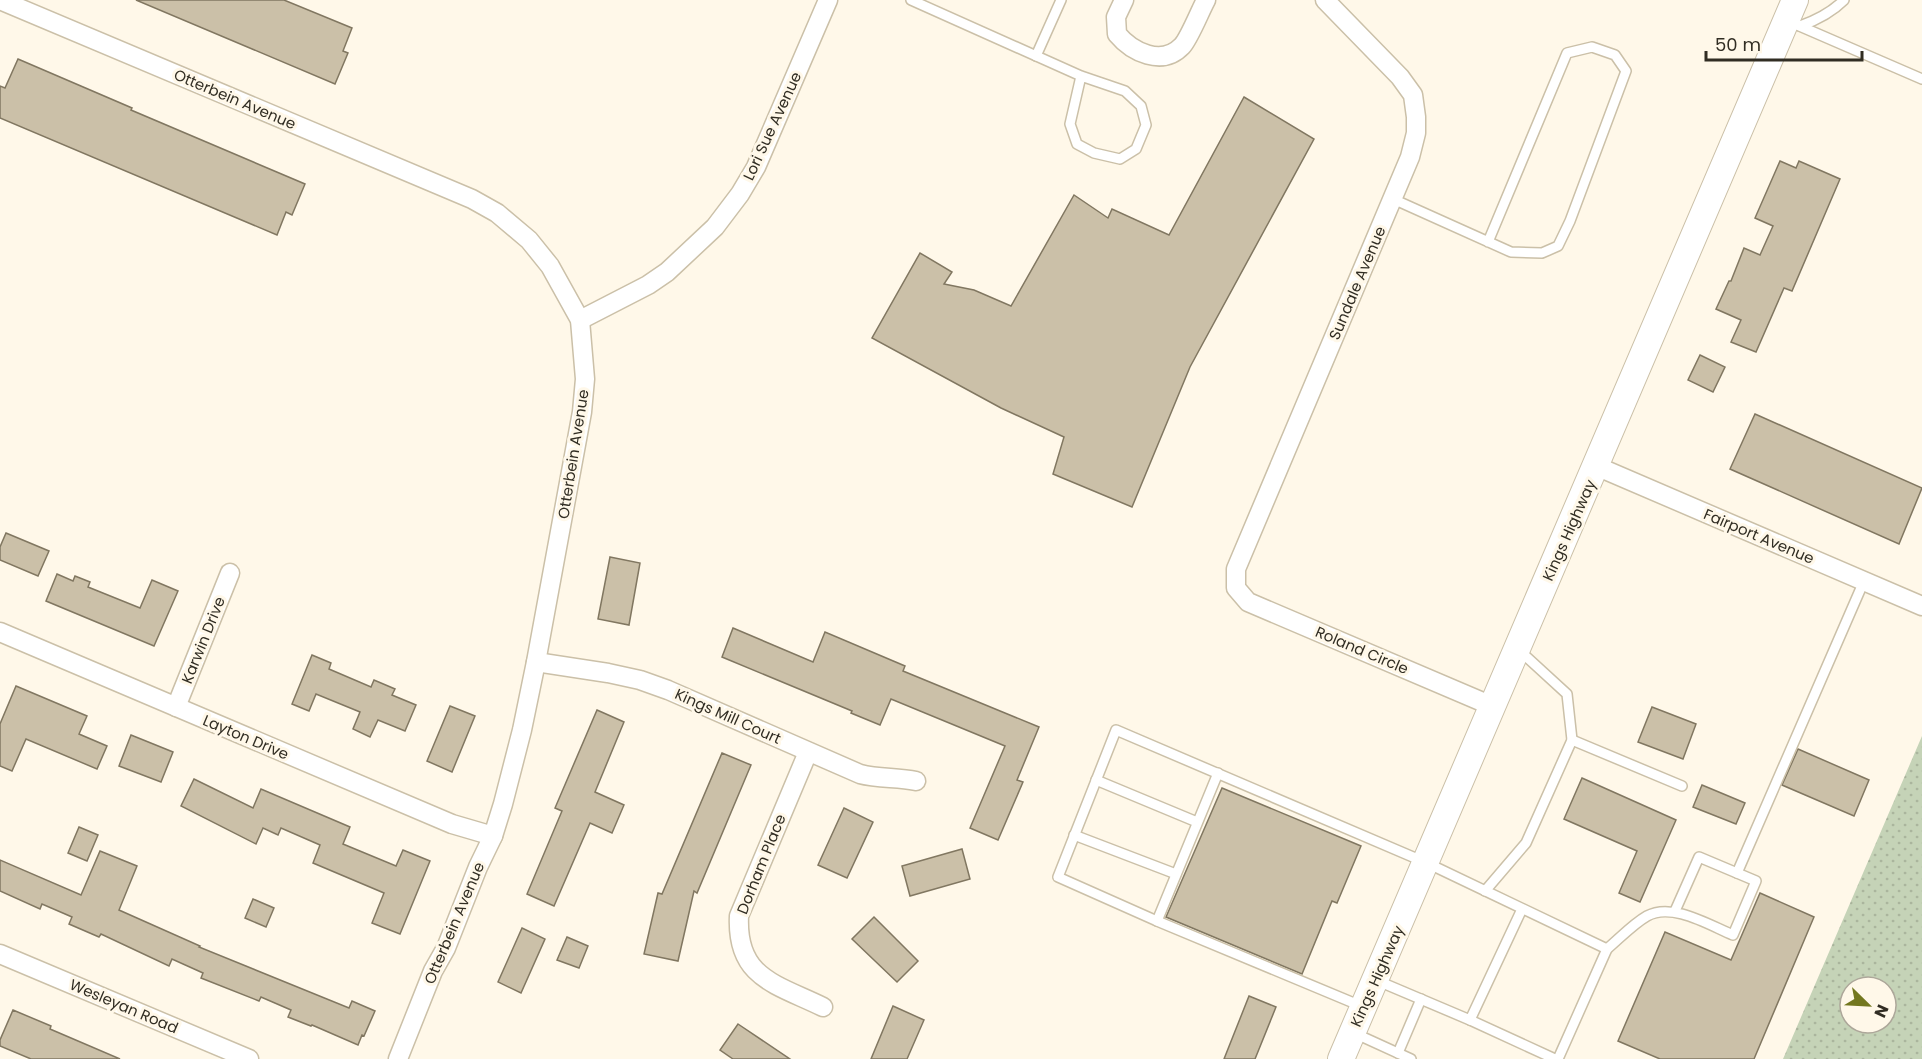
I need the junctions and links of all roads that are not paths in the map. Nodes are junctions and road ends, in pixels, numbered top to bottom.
1 (0, 0) edge
2 (828, 0) edge
3 (911, 0) edge
4 (1061, 0) edge
5 (1124, 0) edge
6 (1206, 0) edge
7 (1324, 0) edge
8 (1844, 0) edge
9 (1793, 15) edge
10 (1036, 56) junction
11 (1081, 76) junction
12 (1922, 79) edge
13 (1393, 199) junction
14 (1488, 242) junction
15 (580, 320) junction
16 (1596, 466) junction
17 (230, 573) dead end
18 (1864, 581) junction
19 (1236, 588) joint
20 (1922, 606) edge
21 (0, 632) edge
22 (1517, 649) junction
23 (536, 662) junction
24 (1492, 705) junction
25 (176, 707) junction
26 (1572, 740) junction
27 (808, 752) junction
28 (1218, 773) junction
29 (1096, 780) junction
30 (916, 781) dead end
31 (1682, 786) dead end
32 (1197, 822) junction
33 (1074, 835) junction
34 (493, 836) junction
35 (1427, 862) junction
36 (1737, 873) junction
37 (1176, 874) junction
38 (1485, 891) junction
39 (1522, 909) junction
40 (1675, 911) junction
41 (1156, 921) junction
42 (1607, 949) junction
43 (0, 954) edge
44 (1376, 980) junction
45 (1421, 999) junction
46 (823, 1006) dead end
47 (1365, 1007) junction
48 (1470, 1020) junction
49 (1352, 1032) junction
50 (1398, 1053) junction
51 (249, 1059) edge
52 (398, 1059) edge
53 (1341, 1059) edge
54 (1411, 1059) edge
55 (1557, 1059) edge

1 - 15 street, Otterbein Avenue
2 - 15 street, Lori Sue Avenue
3 - 10 lane
4 - 10 lane
5 - 6 street
7 - 13 street, Sundale Avenue
8 - 9 lane
9 - 12 lane
9 - 16 street, Kings Highway
10 - 11 lane
11 - 11 lane
13 - 14 lane
13 - 19 street, Sundale Avenue
14 - 14 lane
15 - 23 street, Otterbein Avenue
16 - 18 street, Fairport Avenue
16 - 22 street, Kings Highway
17 - 25 street, Karwin Drive
18 - 20 street, Fairport Avenue
18 - 36 lane
19 - 24 street, Roland Circle
21 - 25 street, Layton Drive
22 - 24 street, Kings Highway
22 - 26 lane
23 - 27 street, Kings Mill Court
23 - 34 street, Otterbein Avenue
24 - 35 street, Kings Highway
25 - 34 street, Layton Drive
26 - 31 lane
26 - 38 lane
27 - 30 street, Kings Mill Court
27 - 46 street, Dorham Place
28 - 29 lane
28 - 32 lane
28 - 35 lane
29 - 32 lane
29 - 33 lane
32 - 37 lane
33 - 37 lane
33 - 41 lane
34 - 52 street, Otterbein Avenue
35 - 38 lane
35 - 44 street, Kings Highway
36 - 40 lane
36 - 40 lane
37 - 41 lane
38 - 39 lane
39 - 42 lane
39 - 48 lane
40 - 42 lane
41 - 47 lane
42 - 55 lane
43 - 51 street, Wesleyan Road
44 - 45 lane
44 - 47 street, Kings Highway
45 - 48 lane
45 - 50 lane
47 - 49 street, Kings Highway
48 - 55 lane
49 - 50 lane
49 - 53 street, Kings Highway
50 - 54 lane

